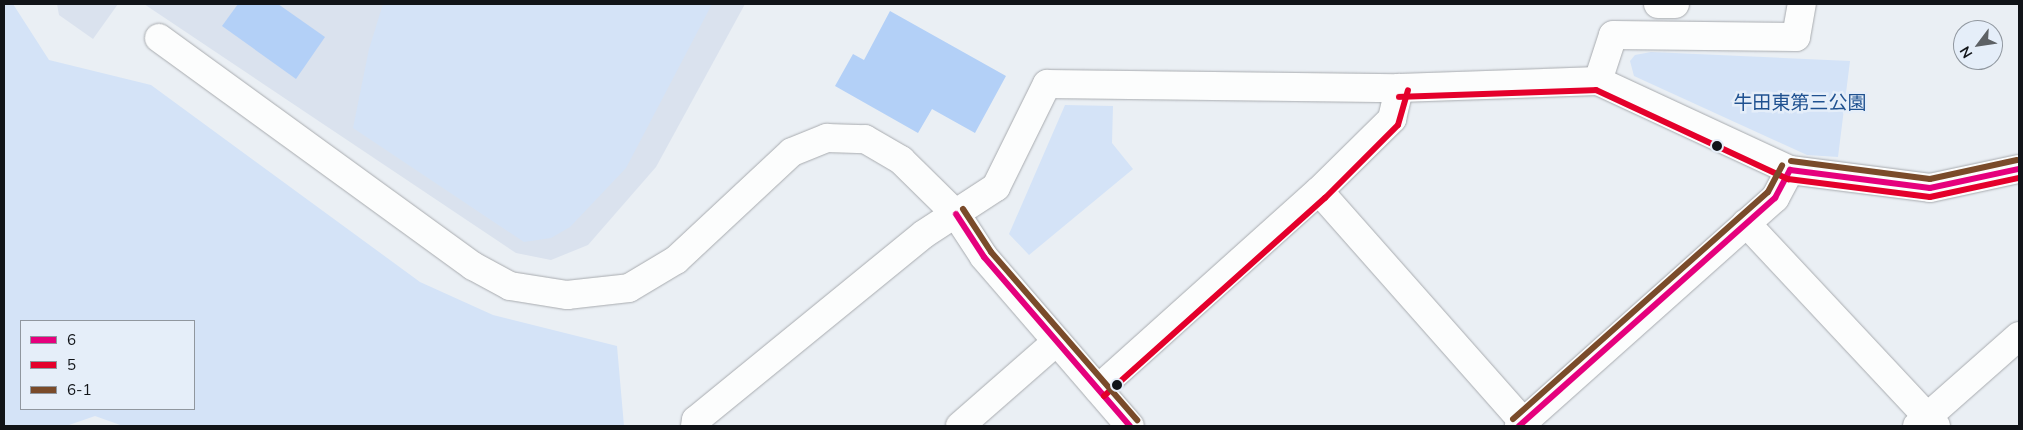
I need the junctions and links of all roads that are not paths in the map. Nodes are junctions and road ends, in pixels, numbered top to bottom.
1 (1658, 4) edge
2 (1675, 4) edge
3 (1802, 4) edge
4 (159, 38) dead end
5 (1598, 81) junction
6 (1399, 88) junction
7 (2019, 169) edge
8 (1790, 170) junction
9 (1319, 191) junction
10 (956, 214) junction
11 (1746, 223) junction
12 (2019, 336) edge
13 (1056, 342) junction
14 (1098, 389) junction
15 (1927, 423) edge
16 (1523, 425) edge
17 (695, 426) edge
18 (960, 426) edge
19 (1130, 426) edge

1 - 2 street
3 - 5 street
4 - 10 street
5 - 6 street
5 - 8 street
6 - 9 street
6 - 10 street
7 - 8 street
8 - 11 street
9 - 14 street
9 - 16 street
10 - 13 street
10 - 17 street
11 - 15 street
11 - 16 street
12 - 15 street
13 - 14 street
13 - 18 street
14 - 19 street

